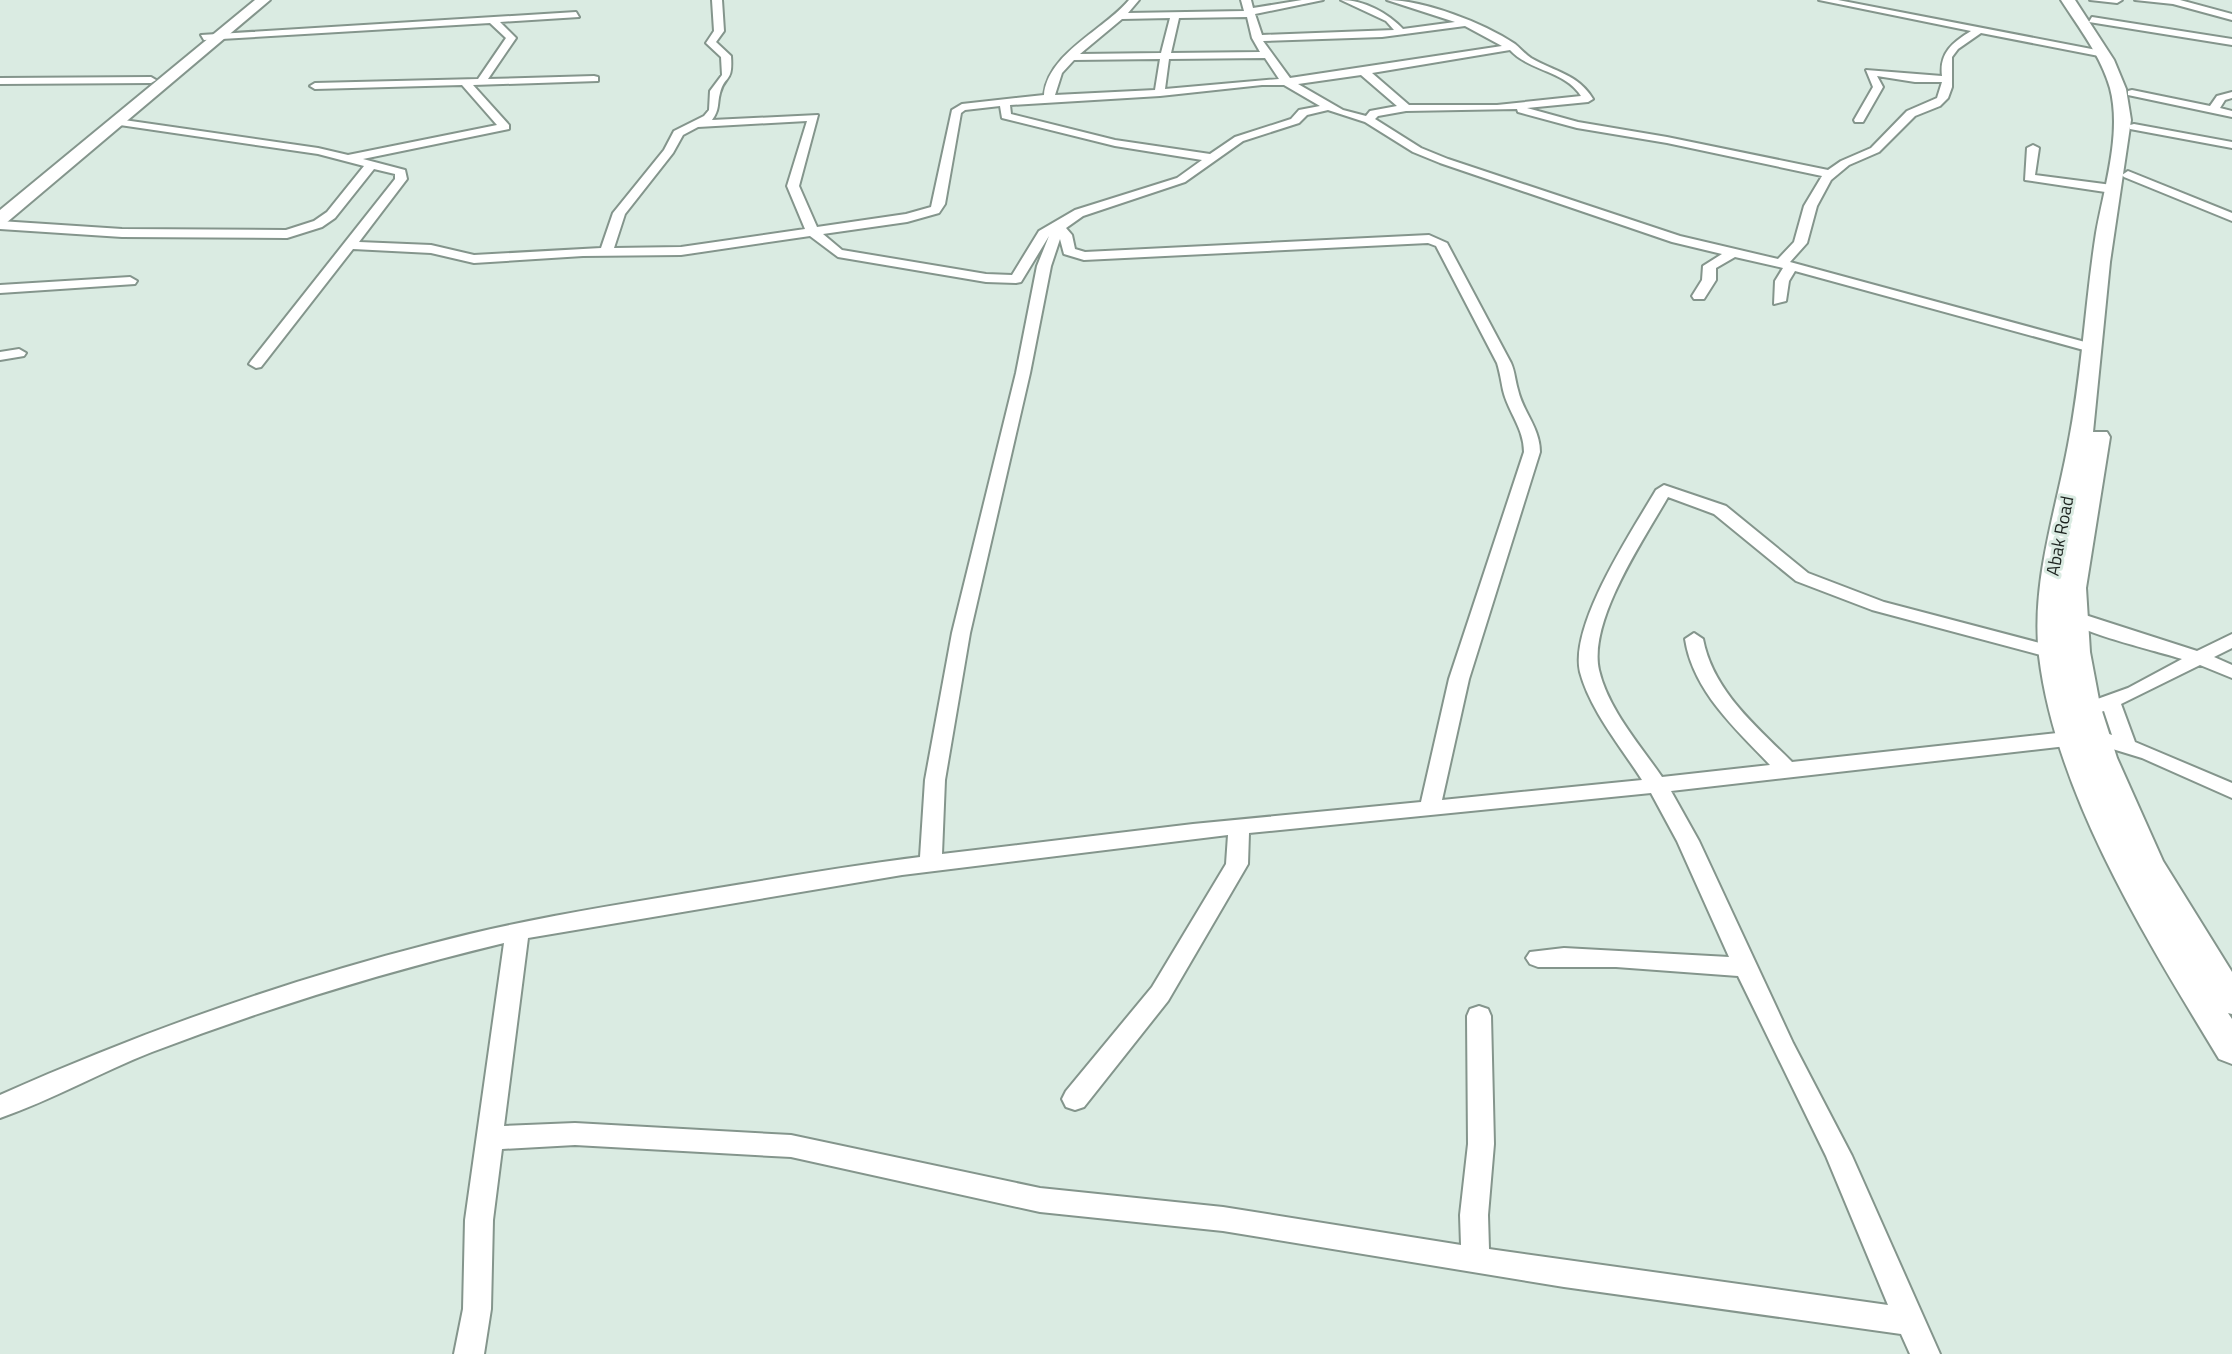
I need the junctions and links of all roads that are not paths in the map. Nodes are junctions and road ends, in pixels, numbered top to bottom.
1 (248, 0) edge
2 (264, 0) edge
3 (717, 0) edge
4 (1134, 0) edge
5 (1246, 0) edge
6 (1318, 0) edge
7 (1346, 0) edge
8 (1392, 0) edge
9 (1824, 0) edge
10 (2068, 0) edge
11 (2078, 0) edge
12 (2117, 0) edge
13 (2140, 0) edge
14 (1863, 4) edge
15 (2093, 10) edge
16 (1248, 13) junction
17 (576, 15) dead end
18 (1120, 16) junction
19 (1175, 17) junction
20 (2232, 17) edge
21 (491, 19) junction
22 (1466, 23) junction
23 (1401, 32) junction
24 (1977, 32) junction
25 (204, 37) junction
26 (221, 37) junction
27 (1257, 38) junction
28 (2232, 42) edge
29 (1512, 47) junction
30 (2104, 54) junction
31 (1266, 55) junction
32 (1072, 57) junction
33 (1165, 57) junction
34 (1364, 72) junction
35 (594, 79) dead end
36 (1948, 79) junction
37 (151, 80) junction
38 (482, 80) junction
39 (1286, 80) junction
40 (2, 81) edge
41 (467, 81) junction
42 (314, 86) dead end
43 (1160, 93) junction
44 (2132, 93) junction
45 (2232, 95) edge
46 (1049, 98) junction
47 (1005, 103) junction
48 (1516, 106) junction
49 (1329, 107) junction
50 (1406, 108) junction
51 (2213, 110) junction
52 (2232, 114) edge
53 (1368, 120) junction
54 (1858, 120) dead end
55 (117, 122) junction
56 (696, 124) junction
57 (2134, 127) junction
58 (2232, 145) edge
59 (2034, 148) dead end
60 (351, 158) junction
61 (1211, 158) junction
62 (370, 166) junction
63 (1829, 174) junction
64 (2122, 185) junction
65 (0, 203) edge
66 (2232, 217) edge
67 (0, 219) edge
68 (0, 225) edge
69 (1058, 228) junction
70 (813, 232) junction
71 (349, 245) junction
72 (606, 252) junction
73 (1734, 252) junction
74 (1787, 265) junction
75 (130, 281) dead end
76 (0, 289) edge
77 (1699, 296) dead end
78 (1779, 301) dead end
79 (2091, 348) junction
80 (19, 353) dead end
81 (0, 356) edge
82 (256, 364) dead end
83 (2073, 617) junction
84 (1694, 639) dead end
85 (2232, 640) edge
86 (2052, 652) junction
87 (2200, 656) junction
88 (2232, 672) edge
89 (2110, 702) junction
90 (2085, 711) junction
91 (2082, 737) junction
92 (2126, 744) junction
93 (1788, 771) junction
94 (1660, 786) junction
95 (2232, 791) edge
96 (1430, 808) junction
97 (1238, 827) junction
98 (931, 862) junction
99 (517, 934) junction
100 (1538, 958) dead end
101 (1745, 967) junction
102 (2232, 1000) edge
103 (1479, 1016) dead end
104 (2232, 1049) edge
105 (1075, 1098) dead end
106 (0, 1107) edge
107 (490, 1138) junction
108 (1475, 1259) junction
109 (1909, 1321) junction
110 (469, 1354) edge
111 (1925, 1354) edge

1 - 25 highway
2 - 26 highway
3 - 56 street
4 - 18 street
5 - 16 street
6 - 16 street
7 - 23 street
8 - 22 street
9 - 14 street
10 - 30 highway, Abak Road
11 - 15 highway, Abak Road
12 - 15 street
13 - 20 street
14 - 24 street
15 - 28 street
15 - 44 highway, Abak Road
16 - 19 street
16 - 27 street
17 - 21 street
18 - 19 street
18 - 32 street
19 - 33 street
21 - 26 street
21 - 38 street
22 - 23 street
22 - 29 street
23 - 27 street
24 - 30 street
24 - 36 street
25 - 26 street
25 - 37 highway
26 - 55 highway
27 - 31 street
29 - 34 street
29 - 48 street
30 - 64 highway, Abak Road
31 - 33 street
31 - 39 street
32 - 33 street
32 - 46 street
33 - 43 street
34 - 39 street
34 - 50 street
35 - 38 street
36 - 54 street
36 - 63 street
37 - 40 street
37 - 65 highway
38 - 41 street
39 - 43 street
39 - 49 street
41 - 42 street
41 - 60 street
43 - 46 street
44 - 51 street
44 - 57 highway, Abak Road
45 - 51 street
46 - 47 street
47 - 61 street
47 - 70 street
48 - 50 street
48 - 63 street
49 - 53 street
49 - 61 street
50 - 53 street
51 - 52 street
53 - 73 street
55 - 60 street
55 - 67 highway
56 - 70 street
56 - 72 street
57 - 58 street
57 - 64 highway, Abak Road
59 - 64 street
60 - 62 street
61 - 69 street
62 - 68 street
62 - 71 street
63 - 74 street
64 - 66 street
64 - 79 highway, Abak Road
64 - 83 highway, Abak Road
69 - 70 street
69 - 96 street
69 - 98 street
70 - 72 street
71 - 72 street
71 - 82 street
73 - 74 street
73 - 77 street
74 - 78 street
74 - 79 street
75 - 76 street
79 - 86 highway, Abak Road
80 - 81 street
83 - 87 street
83 - 90 highway, Abak Road
84 - 93 street
85 - 87 street
86 - 91 highway, Abak Road
86 - 94 street
87 - 88 street
87 - 89 street
89 - 90 street
89 - 92 street
90 - 91 highway, Abak Road
91 - 92 street
91 - 93 street
91 - 102 highway, Abak Road
91 - 104 highway, Abak Road
92 - 95 street
93 - 94 street
94 - 96 street
94 - 101 street
96 - 97 street
97 - 98 street
97 - 105 street
98 - 99 street
99 - 106 street
99 - 107 street
100 - 101 street
101 - 109 street
103 - 108 street
107 - 108 street
107 - 110 street
108 - 109 street
109 - 111 street

